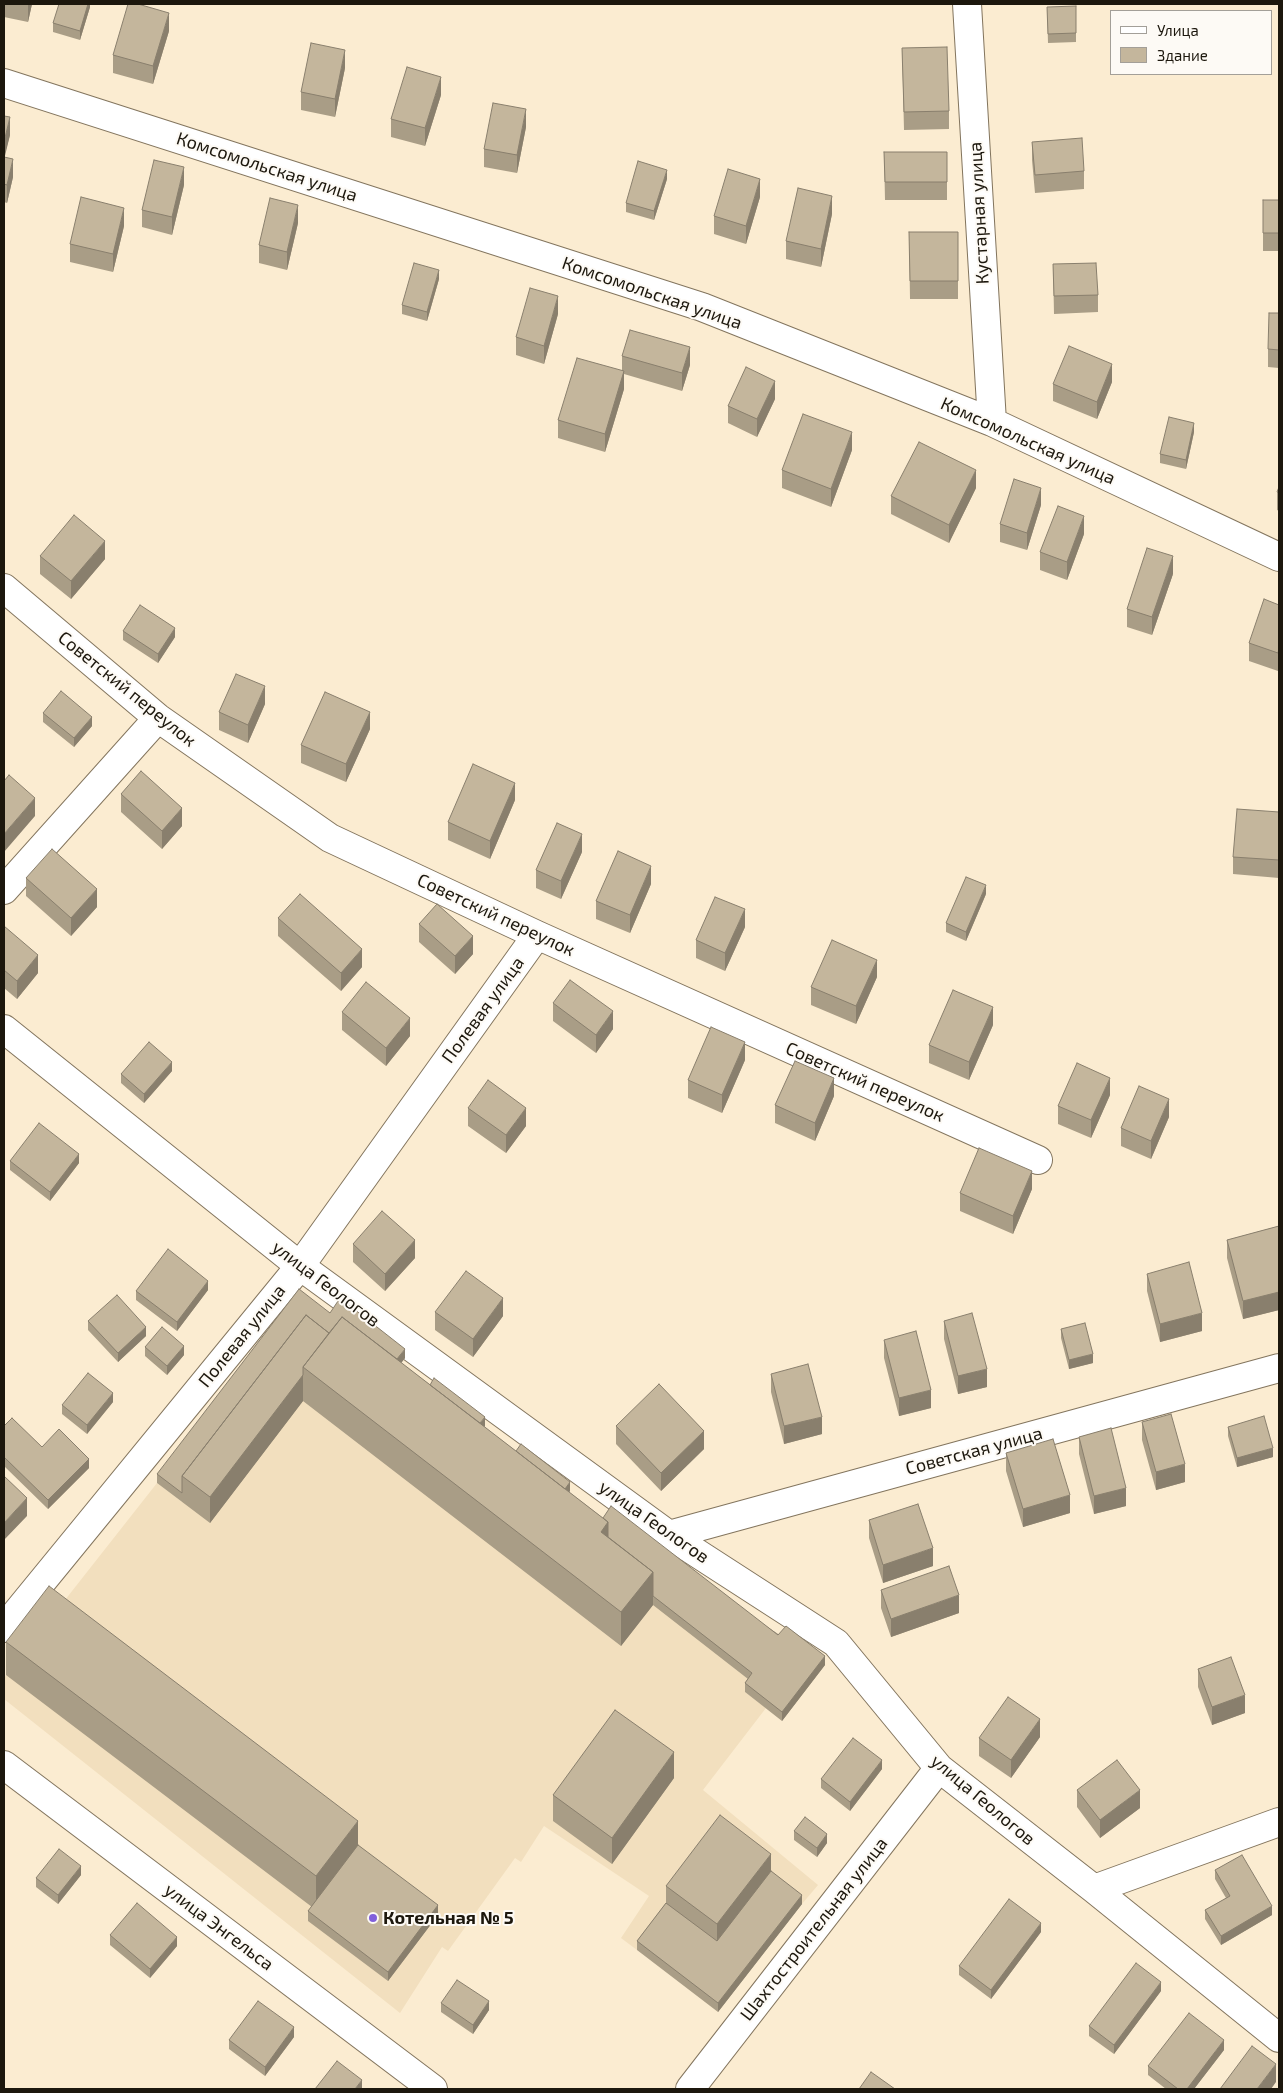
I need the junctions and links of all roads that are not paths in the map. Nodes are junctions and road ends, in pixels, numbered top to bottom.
1 (967, 4) edge
2 (4, 83) edge
3 (992, 422) junction
4 (1279, 558) edge
5 (4, 588) edge
6 (158, 718) junction
7 (4, 890) edge
8 (537, 935) junction
9 (4, 1029) edge
10 (1038, 1160) dead end
11 (300, 1266) junction
12 (1279, 1368) edge
13 (669, 1535) junction
14 (4, 1628) edge
15 (4, 1766) edge
16 (939, 1768) junction
17 (1279, 1822) edge
18 (1094, 1889) junction
19 (1279, 2038) edge
20 (434, 2089) edge
21 (690, 2089) edge

1 - 3 street, Кустарная улица
2 - 3 street, Комсомольская улица
3 - 4 street, Комсомольская улица
5 - 6 street, Советский переулок
6 - 7 street
6 - 8 street, Советский переулок
8 - 10 street, Советский переулок
8 - 11 street, Полевая улица
9 - 11 street, улица Геологов
11 - 13 street, улица Геологов
11 - 14 street, Полевая улица
12 - 13 street, Советская улица
13 - 16 street, улица Геологов
15 - 20 street, улица Энгельса
16 - 18 street, улица Геологов
16 - 21 street, Шахтостроительная улица
17 - 18 street
18 - 19 street, улица Геологов

